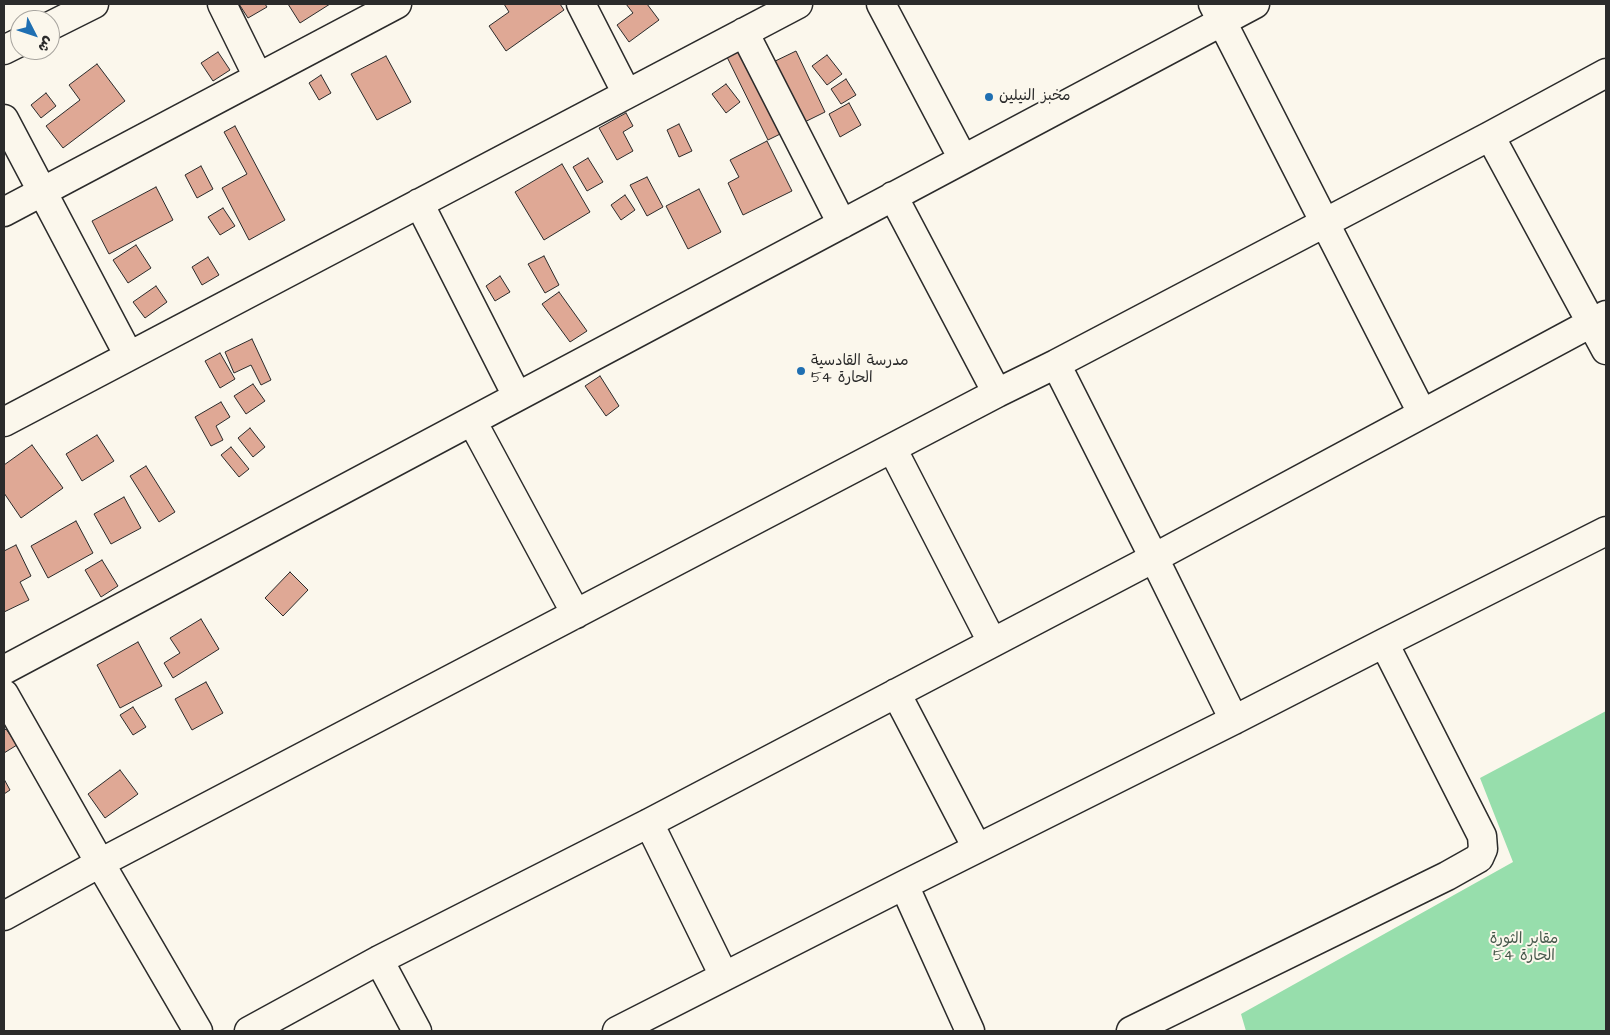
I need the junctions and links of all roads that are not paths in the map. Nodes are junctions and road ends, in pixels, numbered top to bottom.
1 (94, 4) edge
2 (222, 4) edge
3 (397, 4) edge
4 (581, 4) edge
5 (798, 4) edge
6 (881, 4) edge
7 (1255, 4) edge
8 (1217, 13) edge
9 (60, 21) edge
10 (744, 32) junction
11 (1606, 73) edge
12 (258, 77) junction
13 (627, 94) junction
14 (4, 119) edge
15 (1490, 136) junction
16 (963, 159) junction
17 (42, 191) junction
18 (893, 196) junction
19 (419, 203) junction
20 (4, 212) edge
21 (1324, 223) junction
22 (842, 224) junction
23 (1599, 319) edge
24 (1606, 350) edge
25 (129, 356) junction
26 (1056, 364) junction
27 (996, 393) junction
28 (517, 396) junction
29 (1422, 413) junction
30 (472, 421) junction
31 (4, 422) edge
32 (892, 448) junction
33 (1606, 531) edge
34 (1154, 558) junction
35 (576, 614) junction
36 (992, 642) junction
37 (1384, 642) junction
38 (4, 670) edge
39 (896, 692) junction
40 (4, 694) edge
41 (1234, 720) junction
42 (649, 823) junction
43 (977, 848) junction
44 (100, 862) junction
45 (904, 884) junction
46 (4, 916) edge
47 (379, 960) junction
48 (724, 976) junction
49 (198, 1031) edge
50 (249, 1031) edge
51 (417, 1031) edge
52 (617, 1031) edge
53 (970, 1031) edge
54 (1131, 1031) edge

1 - 9 street
2 - 12 street
3 - 12 street
4 - 13 street
5 - 10 street
6 - 16 street
7 - 8 street
8 - 16 street
8 - 21 street
10 - 13 street
10 - 22 street
11 - 15 street
12 - 17 street
13 - 19 street
14 - 17 street
15 - 21 street
15 - 23 street
16 - 18 street
17 - 20 street
17 - 25 street
18 - 22 street
18 - 27 street
19 - 25 street
19 - 28 street
21 - 26 street
21 - 29 street
22 - 28 street
23 - 24 street
23 - 29 street
25 - 31 street
26 - 27 street
26 - 34 street
27 - 32 street
28 - 30 street
29 - 34 street
30 - 35 street
30 - 38 street
32 - 35 street
32 - 36 street
33 - 37 street
34 - 36 street
34 - 41 street
35 - 44 street
36 - 39 street
37 - 41 street
37 - 54 street
39 - 42 street
39 - 43 street
40 - 44 street
41 - 43 street
42 - 47 street
42 - 48 street
43 - 45 street
44 - 46 street
44 - 49 street
45 - 48 street
45 - 53 street
47 - 50 street
47 - 51 street
48 - 52 street

